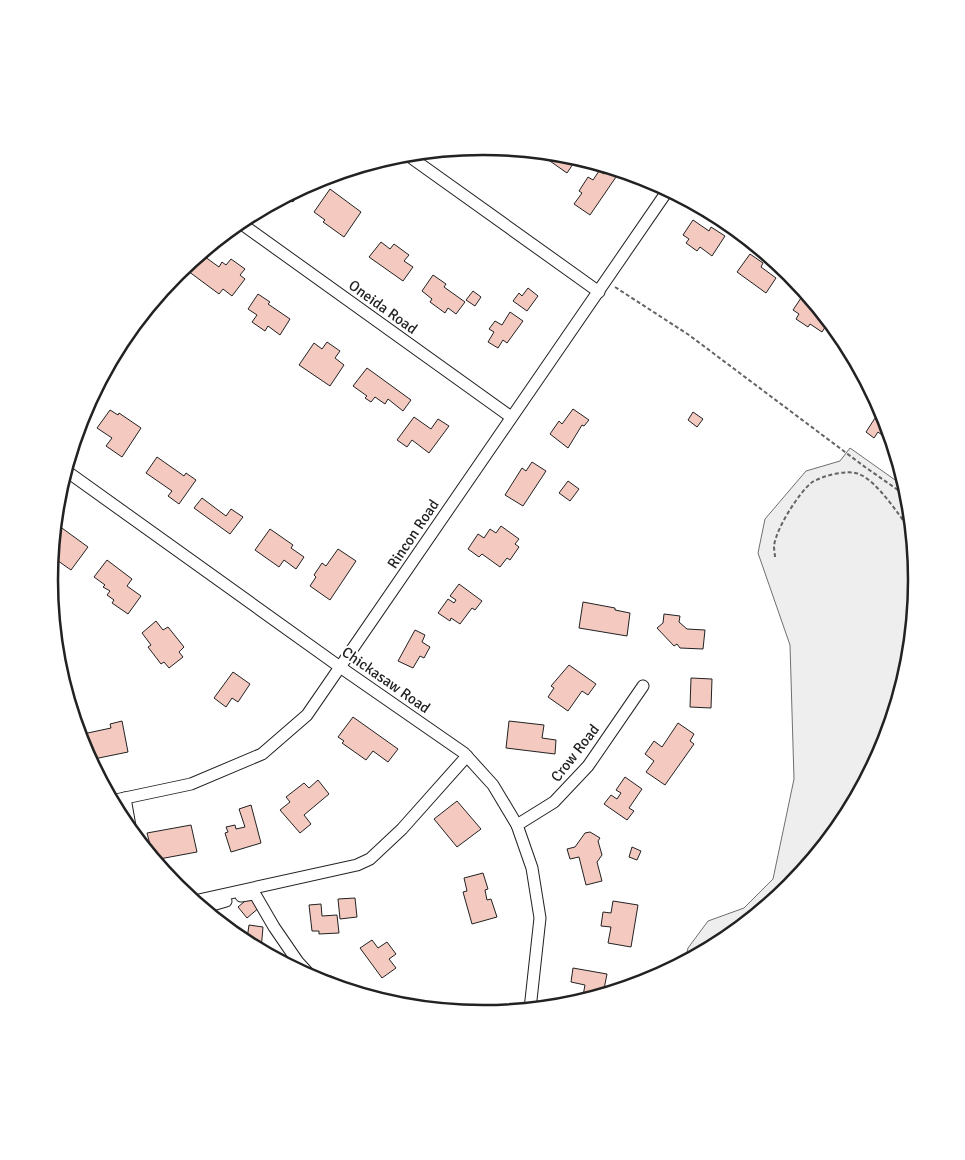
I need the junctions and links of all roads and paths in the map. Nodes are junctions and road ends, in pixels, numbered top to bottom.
1 (415, 161) edge
2 (664, 196) edge
3 (246, 227) edge
4 (607, 281) junction
5 (599, 292) junction
6 (510, 417) junction
7 (71, 474) edge
8 (897, 489) edge
9 (903, 522) edge
10 (775, 557) dead end
11 (340, 667) junction
12 (643, 686) dead end
13 (467, 756) junction
14 (125, 798) junction
15 (119, 799) edge
16 (128, 814) edge
17 (517, 825) junction
18 (201, 899) edge
19 (210, 906) edge
20 (299, 963) edge
21 (531, 1002) edge

1 - 5 street
2 - 4 street, Rincon Road
3 - 6 street, Oneida Road
4 - 5 street, Rincon Road
4 - 8 path
5 - 6 street, Rincon Road
6 - 11 street, Rincon Road
7 - 11 street, Chickasaw Road
9 - 10 path
11 - 13 street, Chickasaw Road
11 - 14 street, Rincon Road
12 - 17 street, Crow Road
13 - 17 street, Chickasaw Road
13 - 18 street
14 - 15 street, Rincon Road
14 - 16 street
17 - 21 street, Chickasaw Road
19 - 20 street

